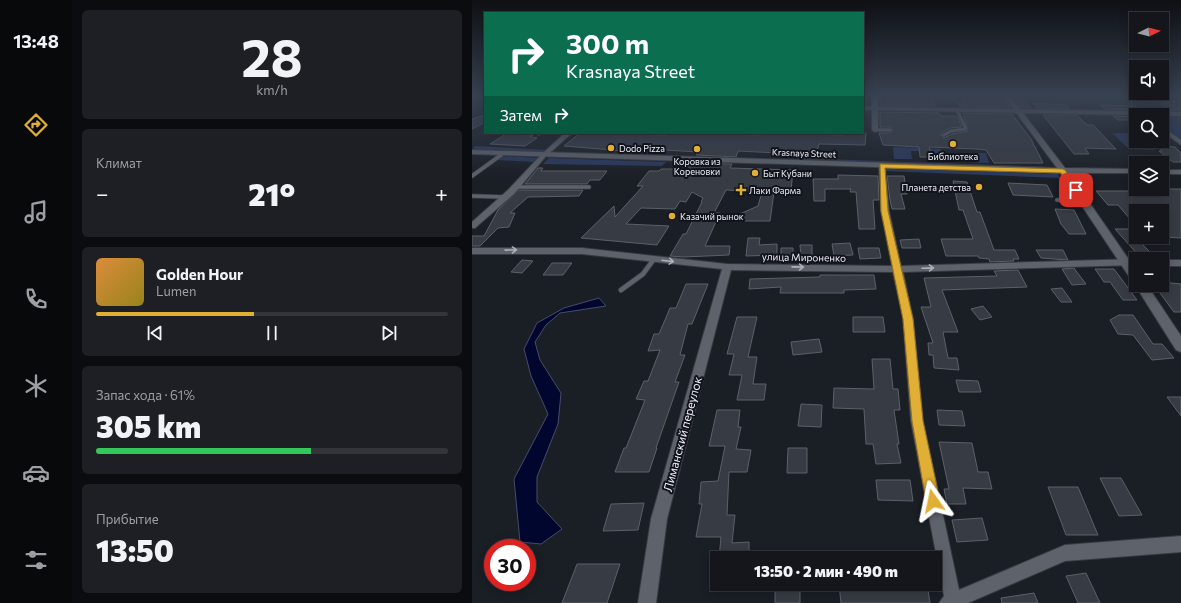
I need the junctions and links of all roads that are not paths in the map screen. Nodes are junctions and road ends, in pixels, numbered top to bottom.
1 (875, 124) edge
2 (964, 124) edge
3 (1028, 124) edge
4 (875, 130) joint
5 (890, 130) dead end
6 (568, 134) edge
7 (1169, 134) edge
8 (944, 135) dead end
9 (1181, 143) edge
10 (472, 152) edge
11 (503, 153) junction
12 (544, 154) junction
13 (882, 166) junction
14 (1063, 171) junction
15 (1129, 172) edge
16 (1169, 172) edge
17 (1181, 172) edge
18 (472, 176) edge
19 (516, 187) junction
20 (589, 187) dead end
21 (472, 196) edge
22 (505, 197) junction
23 (1057, 200) dead end
24 (1083, 200) junction
25 (472, 226) edge
26 (472, 251) edge
27 (654, 259) junction
28 (1126, 262) junction
29 (1169, 263) edge
30 (1181, 263) edge
31 (727, 267) junction
32 (1129, 267) edge
33 (897, 269) junction
34 (621, 290) dead end
35 (1146, 292) edge
36 (1181, 347) edge
37 (1181, 544) edge
38 (950, 601) edge
39 (647, 603) edge

1 - 4 street
2 - 8 lane
3 - 14 main road
4 - 5 lane
6 - 12 street
7 - 9 street
10 - 11 main road, Krasnaya Street
11 - 12 main road, Krasnaya Street
11 - 18 lane
12 - 13 main road, Krasnaya Street
12 - 19 street
13 - 14 main road, Krasnaya Street
13 - 33 street
14 - 15 main road, Krasnaya Street
14 - 24 main road
16 - 17 main road
19 - 20 lane
19 - 22 street
21 - 22 lane
22 - 25 street
23 - 24 lane
24 - 28 main road
26 -> 27 street, улица Мироненко
27 -> 31 street, улица Мироненко
27 - 34 lane
28 - 32 main road
33 -> 28 street, улица Мироненко
29 - 30 street
31 -> 33 street, улица Мироненко
31 - 39 street, Лиманский переулок
33 - 38 street
35 - 36 main road
37 - 38 street

